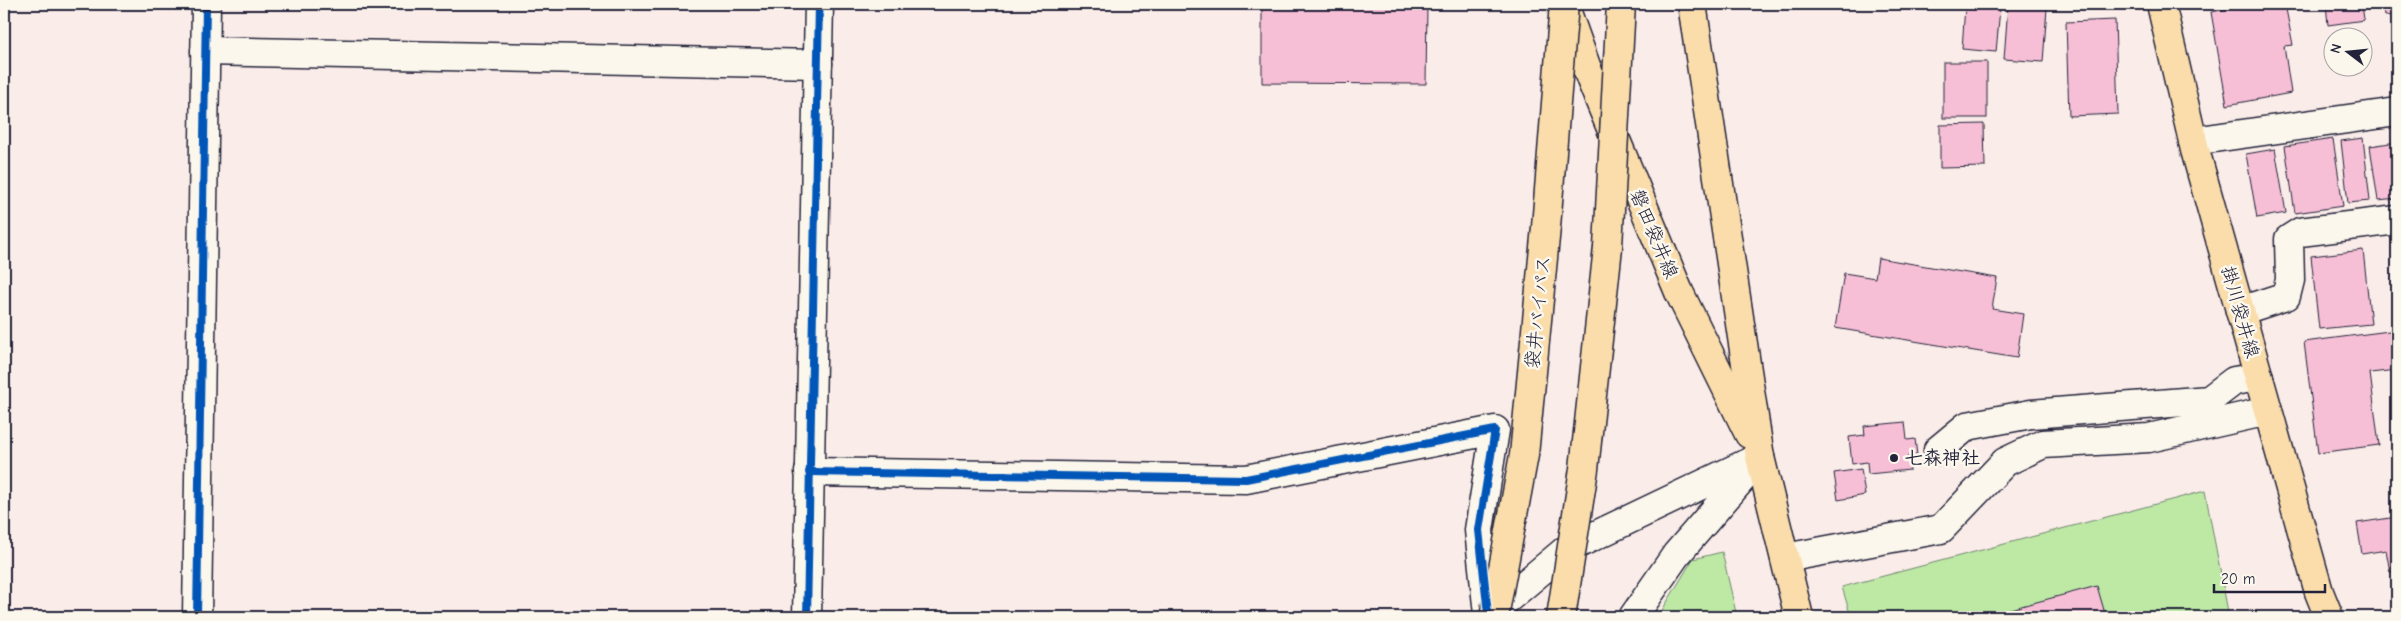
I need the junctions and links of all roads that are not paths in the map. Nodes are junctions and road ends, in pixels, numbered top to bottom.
1 (206, 4) edge
2 (818, 4) edge
3 (1564, 4) edge
4 (1621, 4) edge
5 (1692, 4) edge
6 (2161, 4) edge
7 (205, 51) junction
8 (818, 64) junction
9 (2397, 112) edge
10 (2192, 141) junction
11 (2397, 220) edge
12 (2240, 311) junction
13 (2259, 377) junction
14 (2268, 411) junction
15 (1938, 450) dead end
16 (1760, 457) junction
17 (809, 472) junction
18 (1784, 558) junction
19 (1489, 616) edge
20 (197, 617) edge
21 (807, 617) edge
22 (1561, 617) edge
23 (1633, 617) edge
24 (1799, 617) edge
25 (2328, 617) edge

1 - 7 street
2 - 8 street
3 - 16 main road, 磐田袋井線
3 - 19 main road, 袋井バイパス, bridge
4 - 22 main road, bridge
5 - 16 main road, 磐田袋井線
6 - 10 main road, 掛川袋井線
7 - 8 street
7 - 20 street
8 - 17 street
9 - 10 street
10 - 12 main road, 掛川袋井線
11 - 12 street
12 - 13 main road, 掛川袋井線
13 - 14 main road, 掛川袋井線
13 - 15 street
14 - 18 street
14 - 25 main road, 掛川袋井線
16 - 18 main road, 磐田袋井線
16 - 19 street
16 - 23 street
17 - 19 street
17 - 21 street
18 - 24 main road, 磐田袋井線

